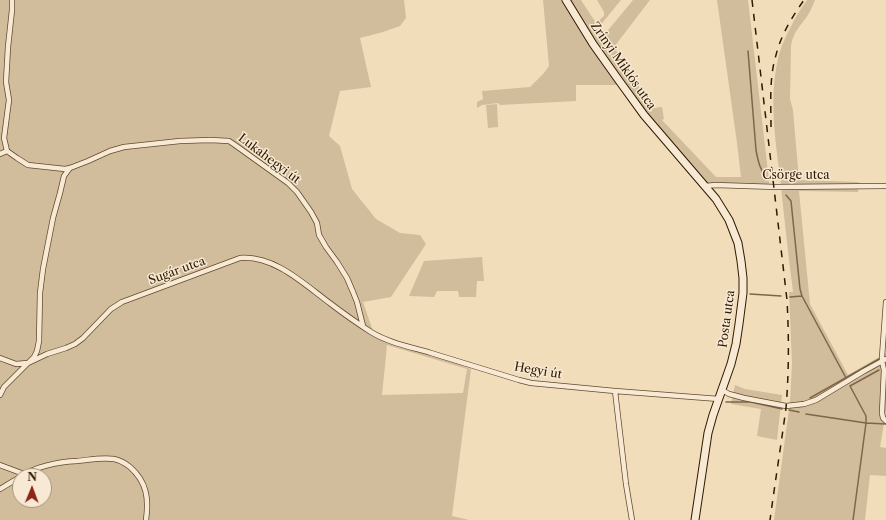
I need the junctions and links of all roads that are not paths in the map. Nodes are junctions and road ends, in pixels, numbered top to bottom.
1 (12, 0) edge
2 (566, 0) edge
3 (666, 141) joint
4 (8, 151) junction
5 (0, 154) edge
6 (70, 168) junction
7 (59, 169) junction
8 (64, 176) junction
9 (706, 186) junction
10 (886, 186) edge
11 (886, 302) edge
12 (363, 326) junction
13 (0, 358) edge
14 (884, 360) edge
15 (28, 363) junction
16 (722, 390) junction
17 (615, 391) junction
18 (0, 395) edge
19 (719, 399) junction
20 (886, 421) edge
21 (0, 465) edge
22 (38, 468) edge
23 (12, 471) edge
24 (12, 482) edge
25 (0, 489) edge
26 (146, 520) edge
27 (632, 520) edge
28 (695, 520) edge

1 - 4 street
2 - 3 main road, Zrínyi Miklós utca
3 - 9 main road, Posta utca
4 - 5 street
4 - 7 street, Lukahegyi út
6 - 7 street, Lukahegyi út
6 - 8 street
6 - 12 street, Lukahegyi út
7 - 8 street
8 - 15 street
9 - 10 street, Csörge utca
9 - 16 main road, Posta utca
11 - 14 street
12 - 15 street, Sugár utca
12 - 17 street, Hegyi út
13 - 15 street
14 - 16 street
14 - 20 street
15 - 18 street
16 - 19 main road, Posta utca
17 - 19 street, Hegyi út
17 - 27 street
19 - 28 main road, Posta utca
21 - 23 street
22 - 26 street
24 - 25 street

